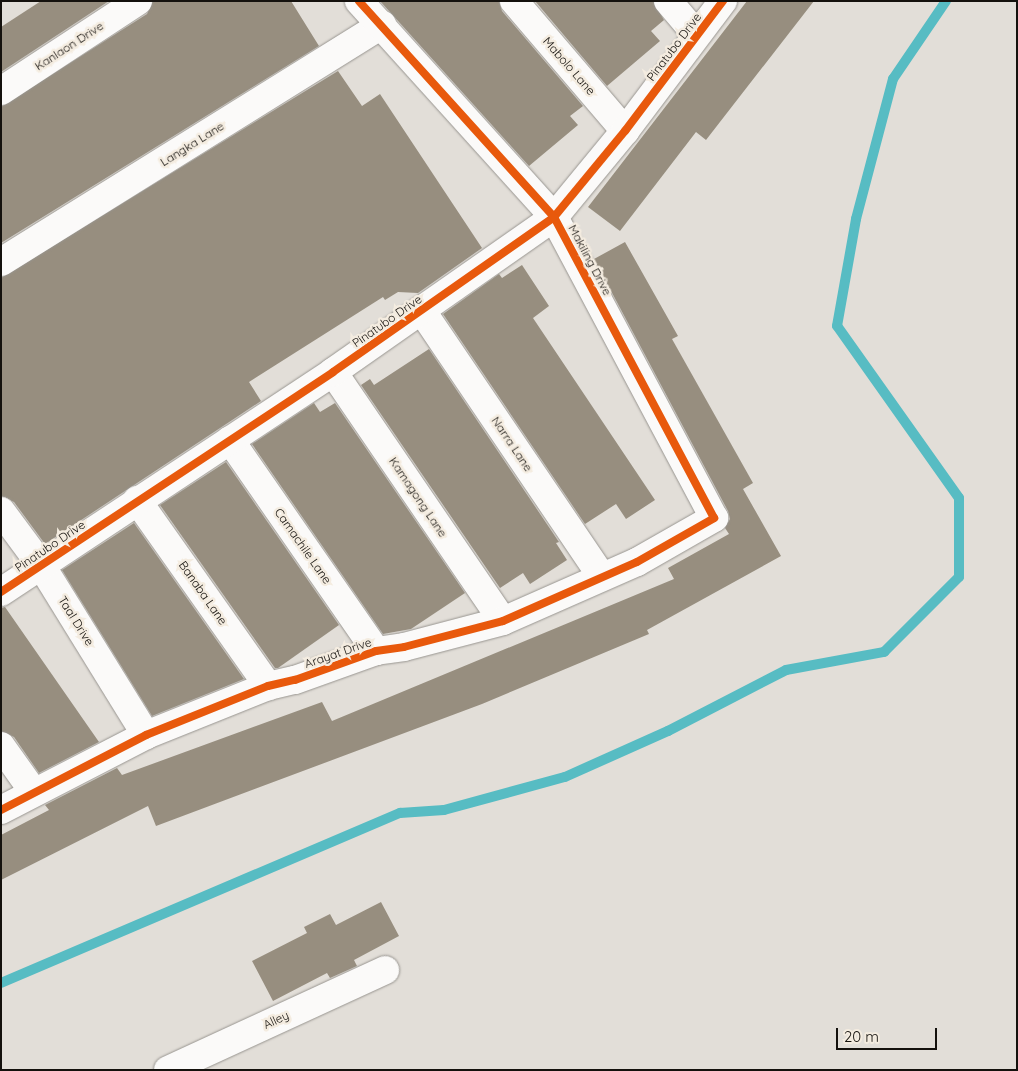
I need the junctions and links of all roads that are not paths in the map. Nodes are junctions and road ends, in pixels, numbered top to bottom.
1 (138, 1) edge
2 (359, 1) edge
3 (514, 1) edge
4 (668, 1) edge
5 (723, 1) edge
6 (382, 26) junction
7 (696, 34) junction
8 (1, 91) edge
9 (625, 131) junction
10 (554, 217) junction
11 (1, 262) edge
12 (422, 311) junction
13 (333, 372) junction
14 (230, 440) junction
15 (137, 500) junction
16 (1, 511) edge
17 (714, 518) joint
18 (41, 565) junction
19 (602, 577) junction
20 (1, 592) edge
21 (502, 621) junction
22 (376, 651) junction
23 (268, 686) junction
24 (146, 735) junction
25 (1, 746) edge
26 (33, 791) junction
27 (1, 810) edge
28 (385, 970) dead end
29 (168, 1070) edge

1 - 8 street, Kanlaon Drive
2 - 6 street, Makiling Drive
3 - 9 street, Mabolo Lane
4 - 7 street
5 - 7 street, Pinatubo Drive
6 - 10 street, Makiling Drive
6 - 11 street, Langka Lane
7 - 9 street, Pinatubo Drive
9 - 10 street, Pinatubo Drive
10 - 12 street, Pinatubo Drive
10 - 17 street, Makiling Drive
12 - 13 street, Pinatubo Drive
12 - 19 street, Narra Lane
13 - 14 street, Pinatubo Drive
13 - 21 street, Kamagong Lane
14 - 15 street, Pinatubo Drive
14 - 22 street, Camachile Lane
15 - 18 street, Pinatubo Drive
15 - 23 street, Banaba Lane
16 - 18 street, Taal Drive
17 - 19 street, Arayat Drive
18 - 20 street, Pinatubo Drive
18 - 24 street, Taal Drive
19 - 21 street, Arayat Drive
21 - 22 street, Arayat Drive
22 - 23 street, Arayat Drive
23 - 24 street, Arayat Drive
24 - 26 street, Arayat Drive
25 - 26 street
26 - 27 street, Arayat Drive
28 - 29 street, Alley

